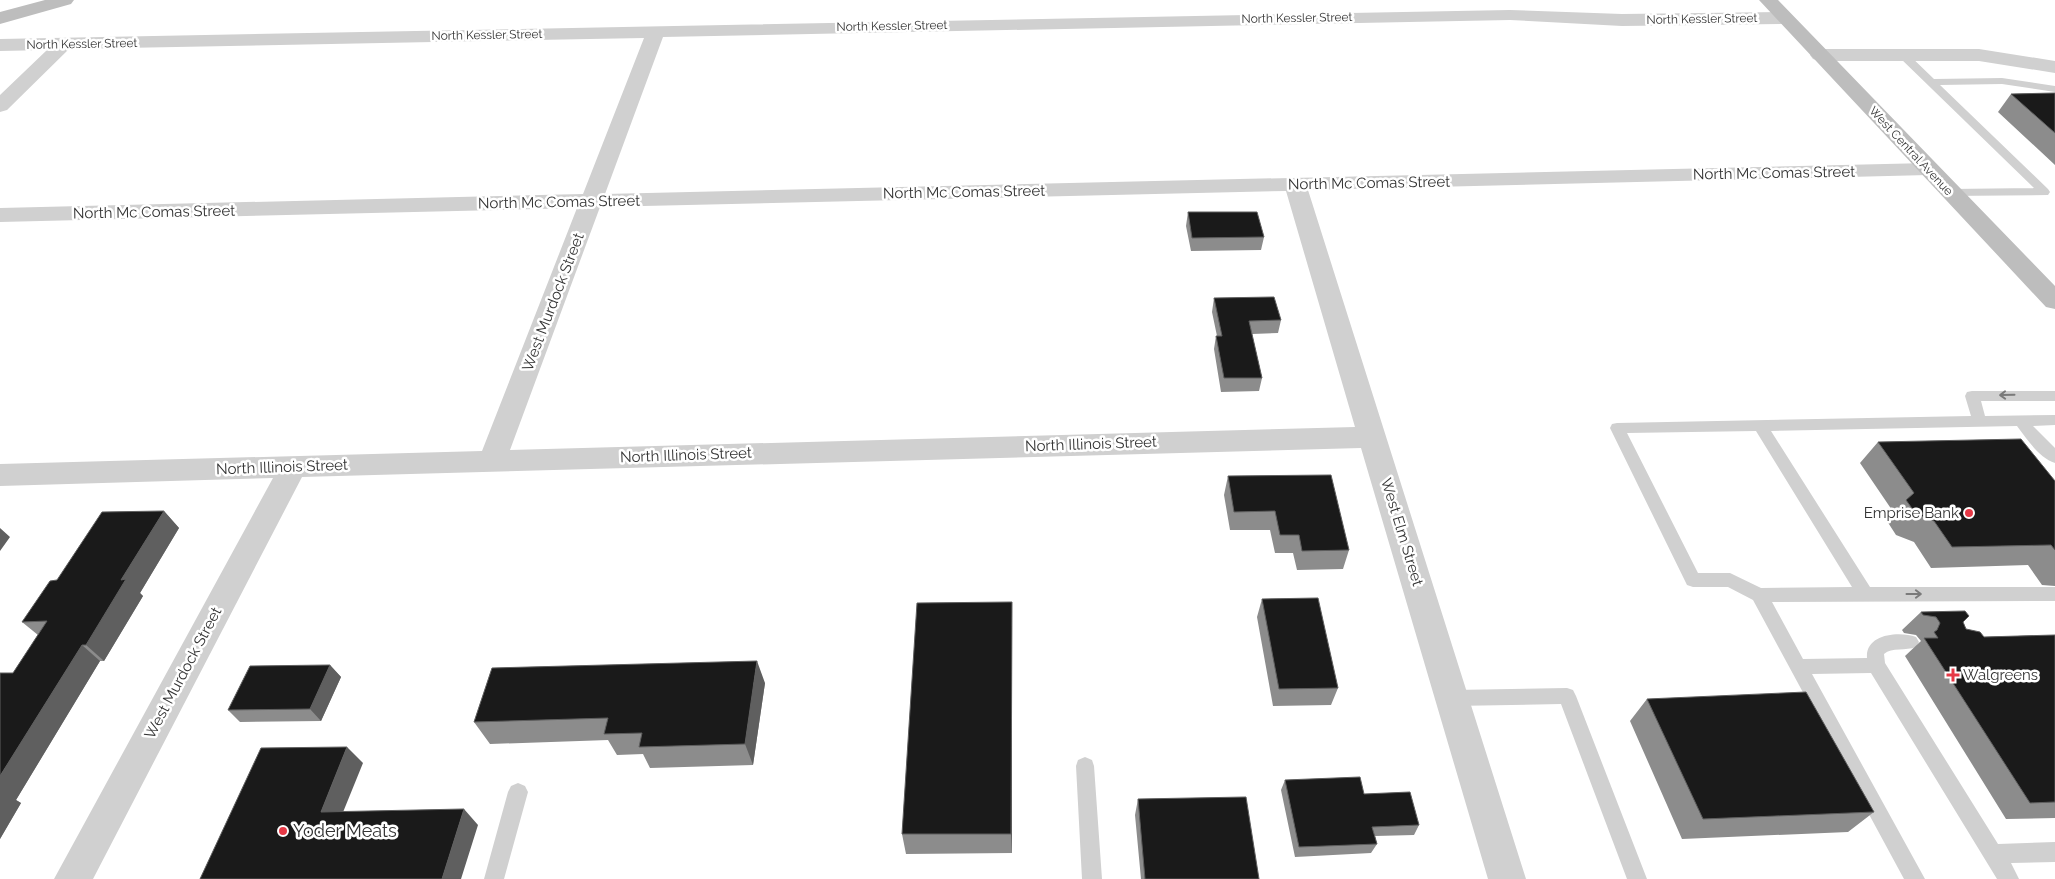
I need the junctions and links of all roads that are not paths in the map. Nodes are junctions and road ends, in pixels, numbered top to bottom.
1 (65, 0) edge
2 (1768, 0) edge
3 (0, 18) edge
4 (1784, 18) junction
5 (656, 31) junction
6 (64, 44) junction
7 (0, 45) edge
8 (1902, 54) junction
9 (1820, 55) junction
10 (2055, 67) edge
11 (1931, 82) junction
12 (2040, 86) junction
13 (2055, 89) edge
14 (2055, 102) edge
15 (0, 106) edge
16 (1928, 169) junction
17 (1295, 185) junction
18 (2049, 192) edge
19 (1951, 193) junction
20 (591, 201) junction
21 (0, 215) edge
22 (2055, 302) edge
23 (2055, 396) edge
24 (2055, 420) edge
25 (2021, 421) junction
26 (1980, 422) junction
27 (1760, 425) junction
28 (1373, 437) junction
29 (2055, 457) edge
30 (492, 461) junction
31 (293, 467) junction
32 (0, 476) edge
33 (1865, 594) junction
34 (2055, 594) edge
35 (1759, 595) junction
36 (1910, 642) dead end
37 (1876, 665) junction
38 (1799, 667) junction
39 (1453, 698) junction
40 (1085, 766) dead end
41 (518, 792) dead end
42 (2055, 852) edge
43 (1993, 854) junction
44 (73, 879) edge
45 (494, 879) edge
46 (1092, 879) edge
47 (1507, 879) edge
48 (1637, 879) edge
49 (1914, 879) edge
50 (2009, 879) edge

1 - 3 main road
2 - 4 main road, West Central Avenue
4 - 5 street, North Kessler Street
4 - 9 main road, West Central Avenue
5 - 6 street, North Kessler Street
5 - 20 street, West Murdock Street
6 - 7 street, North Kessler Street
6 - 15 street
8 - 9 street
8 - 10 street
8 - 11 lane
9 - 16 main road, West Central Avenue
11 - 12 lane
11 - 18 lane
12 - 13 lane
12 - 14 lane
16 - 17 street, North Mc Comas Street
16 - 19 main road, West Central Avenue
17 - 20 street, North Mc Comas Street
17 - 28 street, West Elm Street
18 - 19 lane
19 - 22 main road, West Central Avenue
20 - 21 street, North Mc Comas Street
20 - 30 street, West Murdock Street
23 -> 26 lane
24 - 25 lane
25 - 26 lane
25 - 29 lane
26 - 27 lane
27 - 33 lane
27 - 35 lane
28 - 30 street, North Illinois Street
28 - 39 street, West Elm Street
30 - 31 street, North Illinois Street
31 - 32 street, North Illinois Street
31 - 44 street, West Murdock Street
33 -> 34 lane
33 - 35 lane
35 - 38 lane
36 - 37 lane
37 - 38 lane
37 - 43 lane
38 - 49 lane
39 - 47 street, West Elm Street
39 - 48 lane
40 - 46 lane
41 - 45 lane
42 - 43 lane
43 - 50 lane

